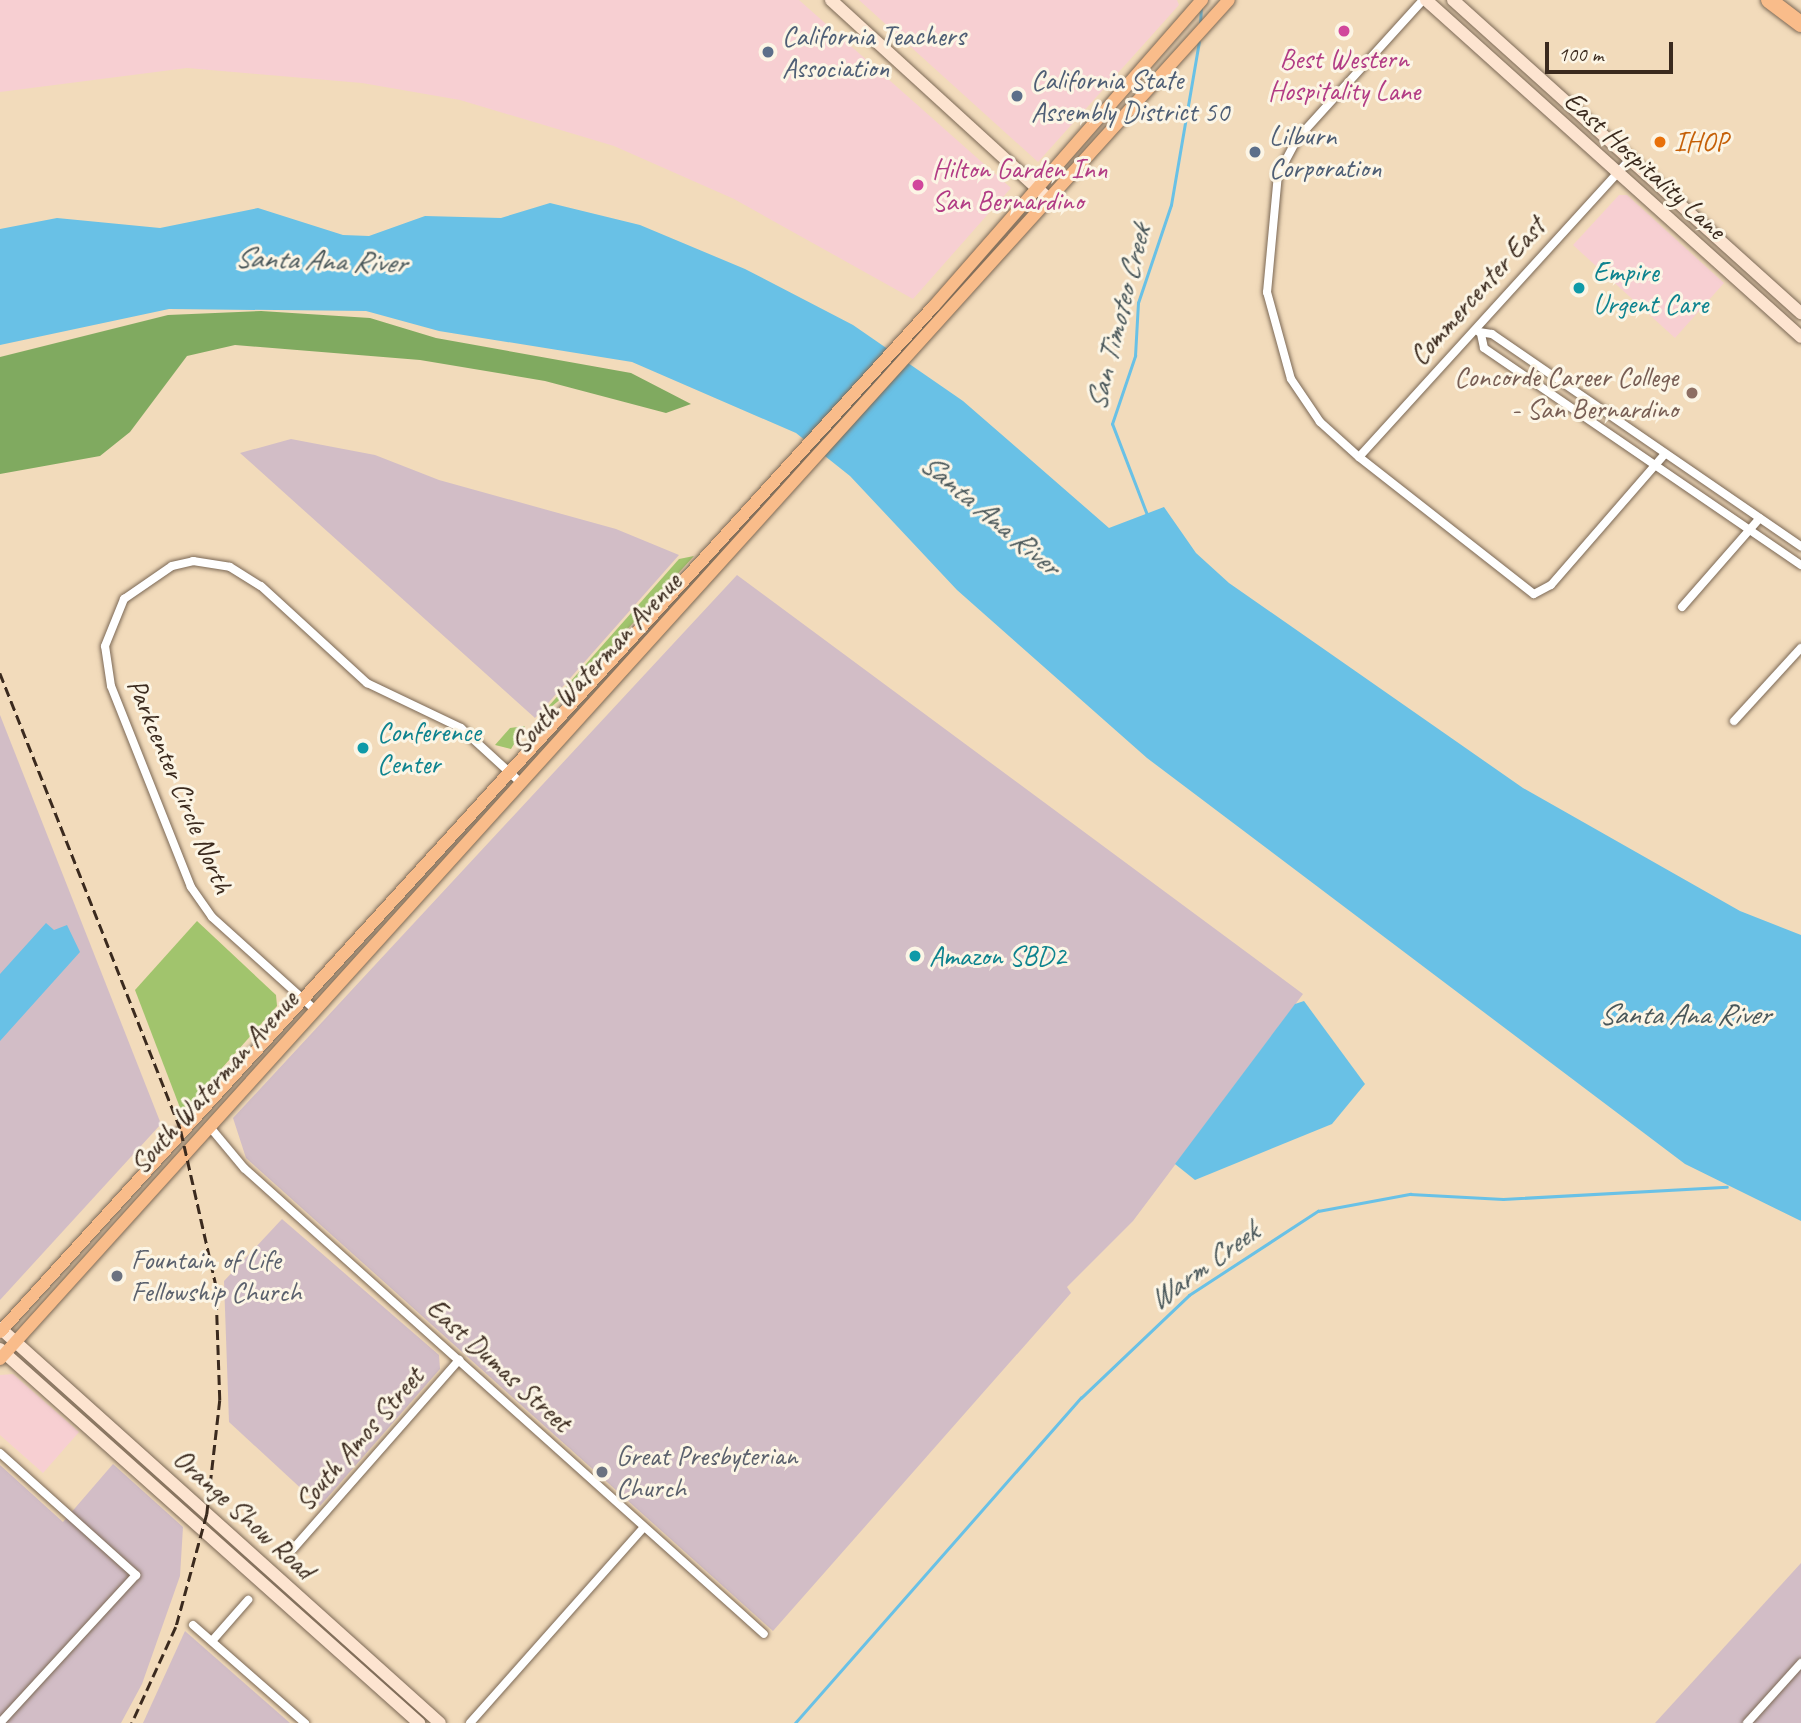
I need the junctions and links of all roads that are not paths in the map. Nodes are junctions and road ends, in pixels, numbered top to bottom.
1 (831, 0) edge
2 (1202, 0) edge
3 (1228, 0) edge
4 (1424, 0) edge
5 (1452, 0) edge
6 (1769, 0) edge
7 (1801, 23) edge
8 (1631, 158) junction
9 (1616, 174) junction
10 (1036, 186) junction
11 (1049, 199) junction
12 (1801, 313) edge
13 (1473, 328) junction
14 (1481, 334) junction
15 (1801, 337) edge
16 (907, 346) junction
17 (1665, 454) junction
18 (1359, 457) junction
19 (1656, 466) junction
20 (1760, 518) junction
21 (1750, 530) junction
22 (736, 536) junction
23 (1801, 547) edge
24 (1801, 565) edge
25 (1682, 607) dead end
26 (1801, 648) edge
27 (1734, 721) dead end
28 (509, 772) junction
29 (520, 782) junction
30 (301, 996) junction
31 (313, 1008) junction
32 (209, 1126) junction
33 (1, 1330) edge
34 (15, 1342) junction
35 (2, 1353) edge
36 (459, 1360) junction
37 (0, 1453) edge
38 (643, 1528) junction
39 (293, 1549) dead end
40 (248, 1600) dead end
41 (193, 1625) dead end
42 (764, 1634) dead end
43 (212, 1642) junction
44 (1801, 1663) edge
45 (0, 1723) edge
46 (305, 1723) edge
47 (419, 1723) edge
48 (440, 1723) edge
49 (470, 1723) edge
50 (1747, 1723) edge

1 - 10 main road
2 - 10 main road, South Waterman Avenue
3 - 11 main road, South Waterman Avenue
4 - 9 main road, East Hospitality Lane
4 - 18 street
5 - 8 main road, East Hospitality Lane
6 - 7 highway
8 - 9 street, Commercenter East
8 - 12 main road, East Hospitality Lane
9 - 13 street, Commercenter East
9 - 15 main road, East Hospitality Lane
10 - 11 main road
10 - 16 main road, South Waterman Avenue
11 - 16 main road, South Waterman Avenue
13 - 14 street
13 - 18 street, Commercenter East
14 - 17 street
14 - 19 street
16 - 22 main road, South Waterman Avenue
17 - 19 street
17 - 20 street
18 - 19 street
19 - 21 street
20 - 21 street
20 - 23 street
21 - 24 street
21 - 25 street
22 - 28 main road, South Waterman Avenue
22 - 29 main road, South Waterman Avenue
26 - 27 street
28 - 29 street
28 - 30 main road, South Waterman Avenue
28 - 30 street, Parkcenter Circle North
29 - 31 main road, South Waterman Avenue
30 - 31 street, Parkcenter Circle North
30 - 33 main road, South Waterman Avenue
31 - 32 main road, South Waterman Avenue
32 - 34 main road, South Waterman Avenue
32 - 36 street, East Dumas Street
33 - 34 main road, Orange Show Road
34 - 35 main road, South Waterman Avenue
34 - 48 main road, Orange Show Road
35 - 47 main road, Orange Show Road
36 - 38 street, East Dumas Street
36 - 39 street, South Amos Street
37 - 45 street
38 - 42 street, East Dumas Street
38 - 49 street
40 - 43 street
41 - 43 street
43 - 46 street
44 - 50 street

